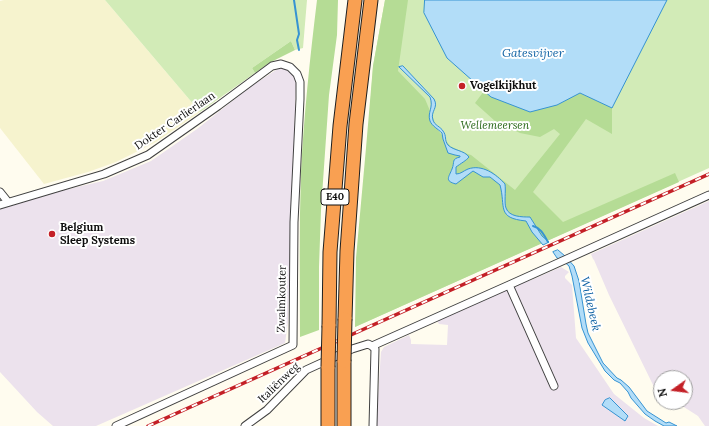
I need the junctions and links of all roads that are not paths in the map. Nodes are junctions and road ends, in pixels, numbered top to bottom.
1 (355, 0) edge
2 (371, 0) edge
3 (300, 82) joint
4 (0, 192) edge
5 (709, 195) edge
6 (8, 202) junction
7 (0, 205) edge
8 (509, 285) junction
9 (372, 346) junction
10 (554, 386) dead end
11 (116, 426) edge
12 (245, 426) edge
13 (328, 426) edge
14 (344, 426) edge
15 (373, 426) edge

1 - 13 highway, E40, bridge
2 - 14 highway, E40, bridge
3 - 6 street, Dokter Carlierlaan
3 - 11 street, Zwalmkouter
4 - 6 street
5 - 8 street, Italiënweg
6 - 7 street, Dokter Carlierlaan
8 - 9 street, Italiënweg
8 - 10 street
9 - 12 street, Italiënweg
9 - 15 street

